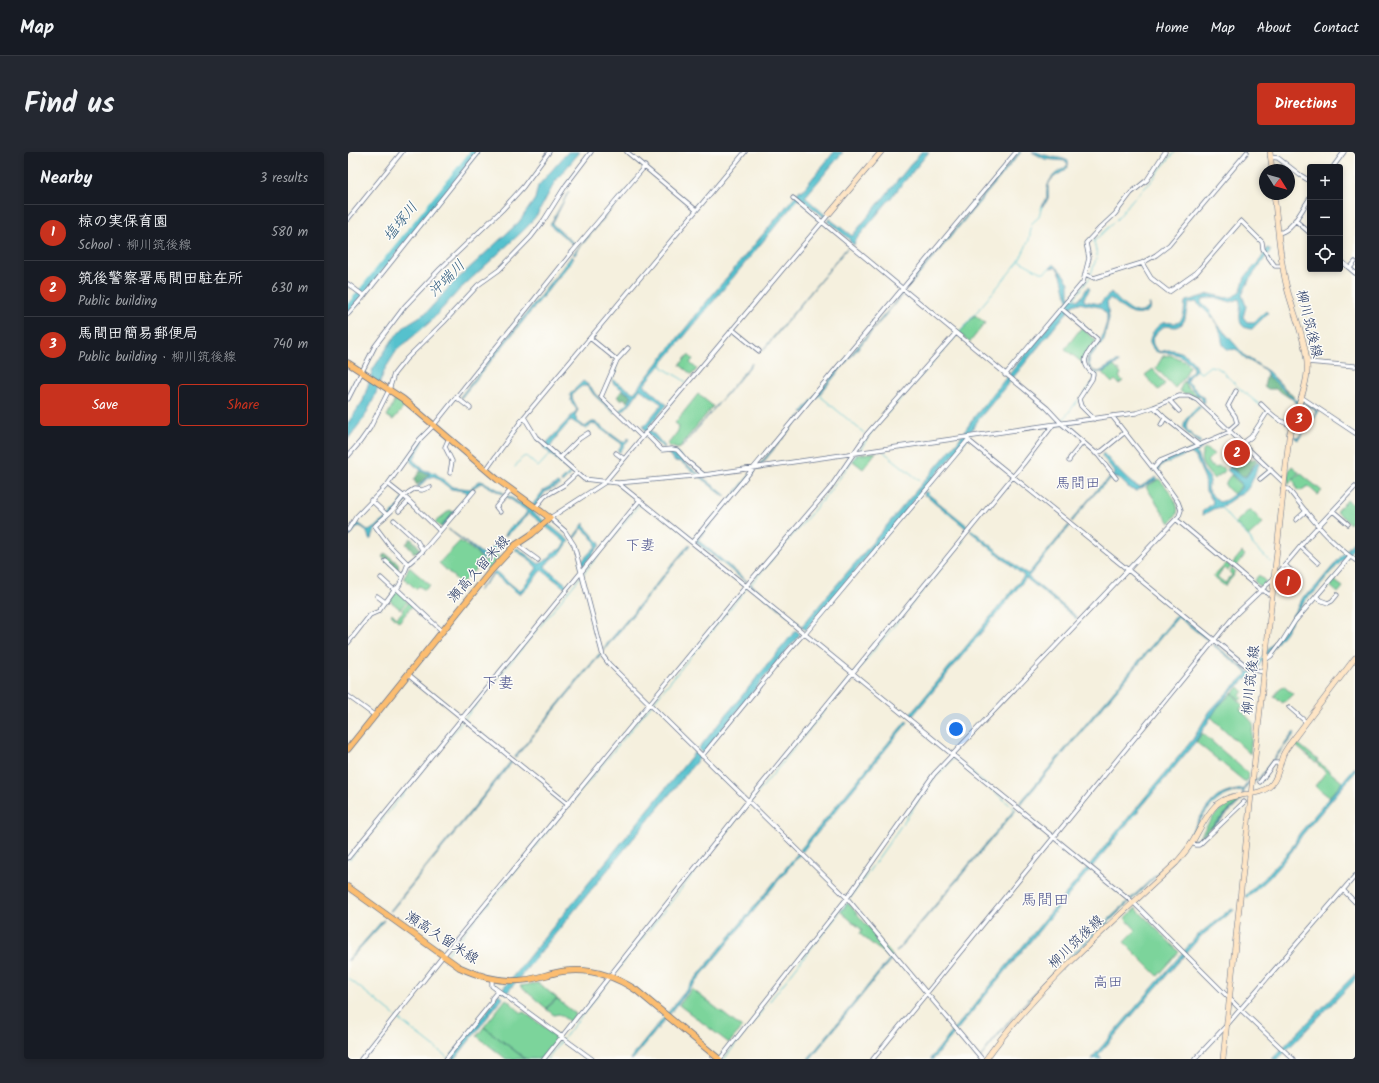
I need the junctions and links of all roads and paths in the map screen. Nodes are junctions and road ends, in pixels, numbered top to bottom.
1 (402, 152) edge
2 (479, 152) edge
3 (549, 152) edge
4 (591, 152) edge
5 (627, 152) edge
6 (745, 152) edge
7 (881, 152) edge
8 (1016, 152) edge
9 (1165, 152) edge
10 (1247, 152) edge
11 (1344, 152) edge
12 (1270, 154) edge
13 (1271, 164) edge
14 (1335, 164) edge
15 (644, 166) junction
16 (1307, 180) edge
17 (793, 198) dead end
18 (1275, 200) edge
19 (1309, 200) edge
20 (696, 210) junction
21 (829, 214) joint
22 (348, 219) edge
23 (1295, 220) junction
24 (823, 221) junction
25 (1307, 230) edge
26 (1279, 233) junction
27 (1142, 262) junction
28 (1343, 262) edge
29 (1355, 262) edge
30 (1282, 266) junction
31 (1350, 268) junction
32 (1355, 273) edge
33 (1085, 274) junction
34 (348, 284) edge
35 (902, 289) junction
36 (364, 296) junction
37 (1061, 308) junction
38 (348, 314) edge
39 (732, 329) junction
40 (955, 334) junction
41 (590, 338) junction
42 (628, 348) dead end
43 (759, 351) dead end
44 (617, 360) junction
45 (1307, 362) junction
46 (348, 363) edge
47 (1355, 366) edge
48 (362, 372) junction
49 (1006, 375) junction
50 (388, 389) junction
51 (1236, 391) dead end
52 (456, 397) junction
53 (1301, 397) junction
54 (348, 399) edge
55 (1169, 400) junction
56 (1261, 404) dead end
57 (1154, 407) junction
58 (470, 408) dead end
59 (1179, 411) dead end
60 (1268, 411) junction
61 (1112, 416) junction
62 (524, 417) junction
63 (1165, 418) junction
64 (1094, 419) junction
65 (1062, 424) junction
66 (434, 425) junction
67 (1053, 425) junction
68 (1161, 425) dead end
69 (1291, 425) junction
70 (1230, 431) junction
71 (588, 433) dead end
72 (1124, 433) junction
73 (1355, 433) edge
74 (643, 435) junction
75 (449, 438) junction
76 (968, 438) junction
77 (1084, 442) junction
78 (1243, 444) junction
79 (1200, 445) junction
80 (616, 453) dead end
81 (1095, 453) junction
82 (854, 454) junction
83 (348, 456) edge
84 (560, 458) junction
85 (624, 459) junction
86 (1069, 461) dead end
87 (753, 468) junction
88 (1153, 469) junction
89 (486, 470) junction
90 (1270, 470) junction
91 (450, 473) dead end
92 (576, 474) junction
93 (704, 475) junction
94 (1013, 476) junction
95 (1116, 478) dead end
96 (1260, 479) dead end
97 (606, 481) junction
98 (618, 483) junction
99 (388, 484) junction
100 (430, 486) dead end
101 (1283, 486) junction
102 (1355, 487) edge
103 (511, 490) junction
104 (474, 491) dead end
105 (403, 496) junction
106 (371, 500) junction
107 (640, 500) junction
108 (409, 501) junction
109 (536, 507) junction
110 (399, 511) dead end
111 (1306, 511) junction
112 (1333, 511) junction
113 (500, 512) dead end
114 (387, 515) junction
115 (550, 518) junction
116 (394, 520) dead end
117 (1177, 520) junction
118 (1296, 520) dead end
119 (1348, 524) dead end
120 (1318, 527) junction
121 (348, 530) edge
122 (440, 531) junction
123 (692, 542) junction
124 (516, 544) junction
125 (1301, 547) junction
126 (423, 551) junction
127 (1350, 557) junction
128 (538, 560) dead end
129 (1355, 560) edge
130 (386, 561) dead end
131 (1318, 563) dead end
132 (408, 564) junction
133 (1285, 565) junction
134 (1127, 570) junction
135 (581, 572) junction
136 (403, 577) junction
137 (1298, 577) dead end
138 (381, 578) dead end
139 (1274, 578) junction
140 (746, 586) junction
141 (396, 589) junction
142 (1262, 590) junction
143 (1272, 594) junction
144 (1337, 595) dead end
145 (377, 596) dead end
146 (1316, 597) junction
147 (385, 602) junction
148 (442, 632) junction
149 (804, 633) junction
150 (1214, 640) junction
151 (348, 643) edge
152 (1355, 658) edge
153 (1265, 660) junction
154 (1264, 672) junction
155 (852, 673) junction
156 (408, 674) junction
157 (348, 696) edge
158 (649, 704) junction
159 (1289, 707) dead end
160 (374, 715) junction
161 (463, 718) junction
162 (1306, 722) junction
163 (348, 749) edge
164 (953, 755) junction
165 (702, 756) junction
166 (1280, 762) junction
167 (1260, 782) dead end
168 (1252, 793) junction
169 (748, 801) junction
170 (1244, 802) dead end
171 (568, 804) junction
172 (1054, 837) junction
173 (1191, 843) junction
174 (348, 858) edge
175 (1355, 876) edge
176 (348, 887) edge
177 (1343, 890) junction
178 (847, 898) junction
179 (1355, 902) edge
180 (1134, 903) junction
181 (443, 956) junction
182 (610, 976) junction
183 (492, 979) junction
184 (498, 991) junction
185 (926, 993) junction
186 (1229, 998) junction
187 (1240, 1009) junction
188 (1226, 1026) junction
189 (562, 1037) junction
190 (361, 1059) edge
191 (446, 1059) edge
192 (544, 1059) edge
193 (592, 1059) edge
194 (719, 1059) edge
195 (873, 1059) edge
196 (982, 1059) edge
197 (986, 1059) edge
198 (1195, 1059) edge
199 (1223, 1059) edge
200 (1293, 1059) edge

1 - 22 street
2 - 36 street
3 - 48 street
4 - 50 street
5 - 15 street
6 - 20 street
7 - 21 main road
8 - 35 street
9 - 33 street
10 - 27 street
11 - 14 street
12 - 13 main road
12 - 16 street
15 - 20 street
15 - 52 street
17 - 24 street
18 - 26 main road, 柳川筑後線
19 - 23 street
20 - 41 street
21 - 24 street
23 - 25 street
23 - 26 street
24 - 35 street
24 - 39 street
26 - 30 main road, 柳川筑後線
27 - 30 street
27 - 33 street
28 - 31 street
29 - 31 street
30 - 45 main road, 柳川筑後線
31 - 32 street
33 - 37 street
34 - 36 street
35 - 40 street
35 - 87 street
36 - 38 street
37 - 49 street
37 - 64 street
39 - 43 street
39 - 74 street
40 - 49 street
40 - 82 street
41 - 44 street
41 - 62 street
42 - 44 street
44 - 74 street
45 - 47 street
45 - 53 main road, 柳川筑後線
46 - 48 main road
48 - 50 main road
48 - 54 street
49 - 65 street
50 - 66 main road
50 - 83 street
51 - 70 street
52 - 58 street
52 - 66 street
53 - 69 main road, 柳川筑後線
53 - 73 street
55 - 57 street
55 - 59 street
55 - 70 street
56 - 60 street
57 - 61 street
57 - 63 street
60 - 69 street
60 - 78 street
61 - 64 street
61 - 72 street
62 - 84 street
62 - 89 street
63 - 68 street
63 - 79 street
64 - 65 street
65 - 67 street
65 - 77 street
66 - 75 main road
66 - 99 street
67 - 76 street
67 - 94 street
69 - 101 main road, 柳川筑後線
70 - 78 street
70 - 79 street
71 - 84 street
72 - 81 street
72 - 88 street
74 - 85 street
74 - 93 street
75 - 89 main road
75 - 91 street
76 - 82 street
76 - 94 street
76 - 149 street
77 - 81 street
77 - 86 street
78 - 90 street
79 - 88 street
80 - 85 street
81 - 95 street
82 - 87 street
82 - 140 street
84 - 92 street
85 - 97 street
87 - 93 street
87 - 123 street
88 - 117 street
89 - 103 main road
90 - 96 street
90 - 101 street
92 - 97 street
92 - 109 street
93 - 98 street
94 - 134 street
94 - 155 street
97 - 98 street
97 - 115 street
98 - 107 street
99 - 105 street
99 - 106 street
100 - 105 street
101 - 111 street
101 - 139 main road, 柳川筑後線
102 - 112 street
103 - 109 main road
103 - 113 street
104 - 122 street
105 - 108 street
105 - 114 street
106 - 114 street
106 - 121 street
107 - 123 street
107 - 135 street
108 - 110 street
108 - 122 street
109 - 115 main road
111 - 118 street
111 - 120 street
112 - 119 street
112 - 120 street
114 - 132 street
115 - 124 main road, 瀬高久留米線
115 - 135 street
116 - 126 street
117 - 134 street
117 - 142 street
120 - 125 street
120 - 127 street
122 - 126 street
123 - 140 street
124 - 128 street
124 - 148 main road, 瀬高久留米線
125 - 131 street
125 - 133 street
126 - 132 street
127 - 129 street
127 - 146 street
130 - 136 street
132 - 136 street
133 - 137 street
133 - 139 street
134 - 150 street
134 - 164 street
135 - 158 street
135 - 161 street
136 - 141 street
138 - 141 street
139 - 142 street
139 - 143 main road, 柳川筑後線
140 - 149 street
140 - 158 street
141 - 147 street
141 - 148 street
142 - 143 street
142 - 150 street
143 - 153 main road, 柳川筑後線
144 - 146 street
145 - 147 street
146 - 153 street
147 - 151 street
148 - 156 main road, 瀬高久留米線
149 - 155 street
149 - 165 street
150 - 154 street
150 - 172 street
152 - 162 main road
153 - 154 main road, 柳川筑後線
154 - 168 main road, 柳川筑後線
155 - 164 street
155 - 169 street
156 - 160 main road, 瀬高久留米線
156 - 161 street
157 - 160 street
158 - 165 street
158 - 171 street
159 - 162 street
160 - 163 main road, 瀬高久留米線
161 - 171 street
161 - 174 street
162 - 166 main road
164 - 172 street
164 - 178 street
165 - 169 street
166 - 167 street
166 - 168 main road
168 - 173 main road, 柳川筑後線
168 - 186 main road
169 - 178 street
169 - 182 street
170 - 173 street
171 - 181 street
172 - 180 street
172 - 185 street
173 - 180 main road, 柳川筑後線
175 - 177 street
176 - 181 main road, 瀬高久留米線
177 - 179 street
177 - 187 street
178 - 185 street
178 - 194 street
180 - 186 street
180 - 197 main road, 柳川筑後線
181 - 183 main road, 瀬高久留米線
181 - 190 street
182 - 183 main road, 瀬高久留米線
182 - 189 street
182 - 194 main road, 瀬高久留米線
183 - 184 street
184 - 189 street
184 - 191 street
185 - 195 street
185 - 196 street
186 - 187 street
186 - 188 main road
187 - 188 street
187 - 200 street
188 - 198 street
188 - 199 main road
189 - 192 street
189 - 193 street

